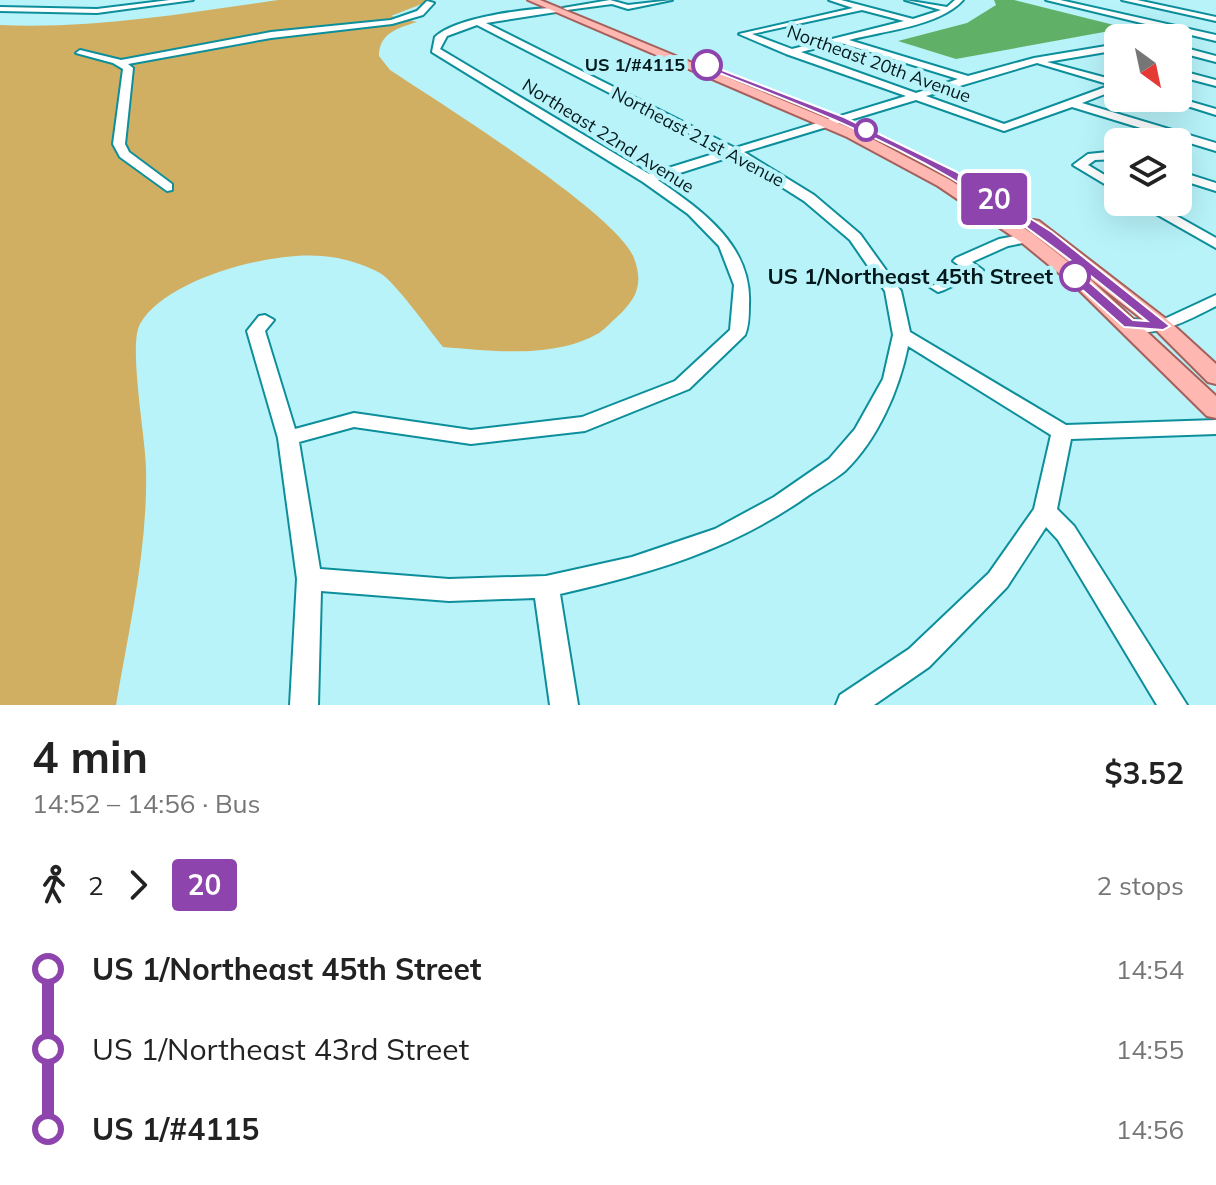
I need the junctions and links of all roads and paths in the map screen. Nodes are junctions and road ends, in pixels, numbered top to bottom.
1 (189, 0) edge
2 (532, 0) edge
3 (545, 0) edge
4 (643, 0) edge
5 (668, 0) edge
6 (833, 0) edge
7 (909, 0) edge
8 (959, 0) edge
9 (1050, 0) edge
10 (1126, 0) edge
11 (146, 3) edge
12 (619, 4) junction
13 (862, 8) junction
14 (0, 9) edge
15 (568, 10) junction
16 (949, 10) junction
17 (398, 15) junction
18 (413, 16) junction
19 (1216, 20) edge
20 (913, 22) junction
21 (480, 23) junction
22 (1155, 24) edge
23 (346, 26) junction
24 (1192, 29) edge
25 (605, 31) junction
26 (1192, 32) edge
27 (629, 33) junction
28 (1216, 38) edge
29 (841, 40) junction
30 (1104, 50) edge
31 (789, 52) junction
32 (1094, 52) junction
33 (80, 53) dead end
34 (1192, 53) edge
35 (1104, 54) edge
36 (1216, 59) edge
37 (1034, 61) junction
38 (125, 67) junction
39 (1192, 77) edge
40 (722, 79) junction
41 (968, 79) junction
42 (745, 80) junction
43 (1104, 81) edge
44 (1216, 83) edge
45 (1104, 90) edge
46 (914, 96) junction
47 (1071, 103) junction
48 (1192, 105) edge
49 (1216, 112) edge
50 (834, 121) junction
51 (1216, 147) edge
52 (736, 153) junction
53 (1104, 156) edge
54 (648, 179) junction
55 (1192, 179) edge
56 (1104, 180) edge
57 (167, 187) dead end
58 (1216, 187) edge
59 (973, 193) junction
60 (1167, 216) edge
61 (1027, 238) junction
62 (1216, 244) edge
63 (938, 287) dead end
64 (1216, 300) edge
65 (265, 320) dead end
66 (1129, 324) junction
67 (1163, 326) junction
68 (902, 335) junction
69 (1216, 377) edge
70 (1216, 410) edge
71 (1216, 427) edge
72 (1062, 432) junction
73 (288, 438) junction
74 (1045, 511) junction
75 (309, 579) junction
76 (546, 587) junction
77 (304, 705) edge
78 (564, 705) edge
79 (850, 705) edge
80 (1173, 705) edge

1 - 11 street
2 - 15 main road
3 - 15 main road
4 - 12 street
5 - 12 street
6 - 13 street
7 - 16 street
8 - 16 street
9 - 22 street
10 - 19 street
11 - 14 street
12 - 15 street
13 - 20 street
13 - 31 street, Northeast 20th Avenue
15 - 21 street
15 - 25 main road
15 - 27 main road
16 - 20 street
17 - 18 street
17 - 18 street
17 - 23 street
18 - 23 street
19 - 24 street
20 - 29 street
21 - 52 street, Northeast 21st Avenue
21 - 54 street, Northeast 22nd Avenue
23 - 38 street
25 - 27 main road
25 - 40 main road
26 - 28 street
27 - 42 main road
29 - 31 street
29 - 41 street
30 - 32 street
31 - 46 street, Northeast 20th Avenue
32 - 35 street
32 - 37 street
33 - 38 street
34 - 36 street
37 - 41 street
37 - 43 street
38 - 57 street
39 - 44 street
40 - 42 main road
40 - 50 main road
41 - 46 street
42 - 50 main road
45 - 47 street
46 - 47 street, Northeast 20th Avenue
46 - 50 street
47 - 51 street
48 - 49 street
50 - 52 street
50 - 59 main road
52 - 54 street
52 - 68 street, Northeast 21st Avenue
53 - 56 street
54 - 73 street, Northeast 22nd Avenue
55 - 58 street
59 - 61 main road
59 - 67 main road
60 - 62 street
61 - 63 street
61 - 66 main road
64 - 67 street
65 - 73 street
66 - 67 street
66 - 70 main road
67 - 69 main road
68 - 72 street
68 - 76 street
71 - 72 street
72 - 74 street
73 - 75 street
74 - 79 street
74 - 80 street
75 - 76 street
75 - 77 street
76 - 78 street

